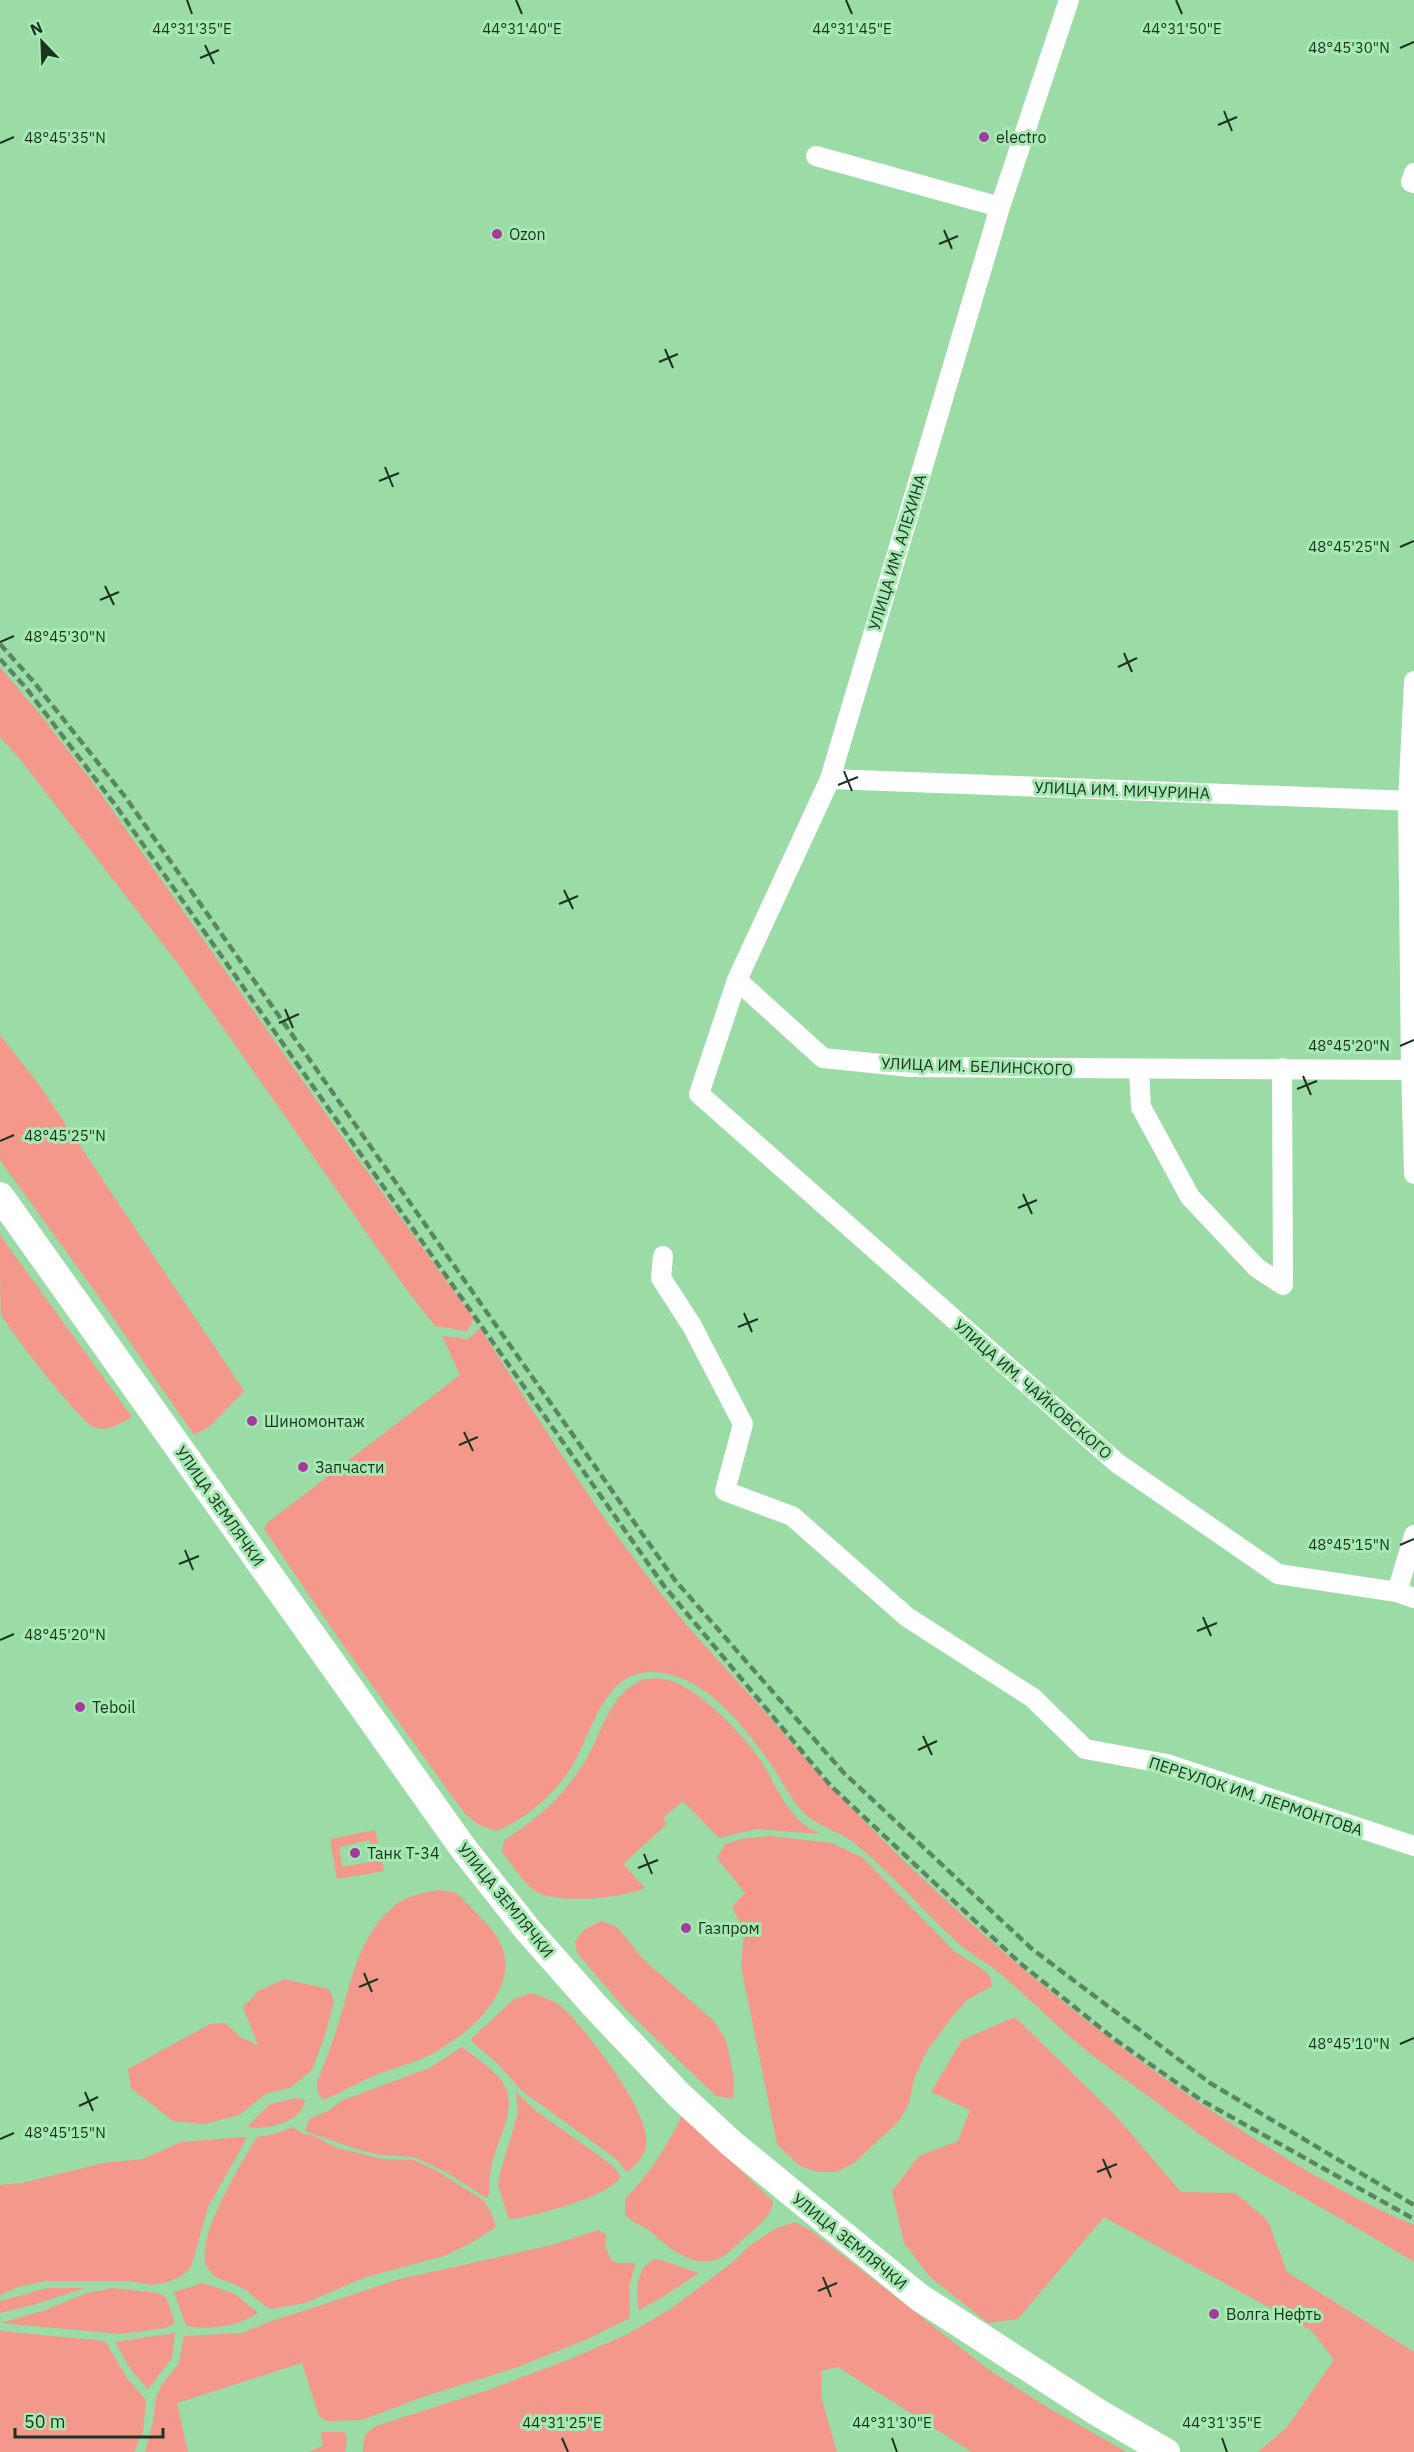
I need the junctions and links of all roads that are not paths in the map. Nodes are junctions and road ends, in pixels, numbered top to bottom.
1 (1069, 0) edge
2 (816, 156) dead end
3 (1000, 207) junction
4 (1414, 681) edge
5 (830, 779) junction
6 (1411, 801) edge
7 (737, 980) junction
8 (1282, 1068) junction
9 (1139, 1070) junction
10 (1410, 1070) junction
11 (699, 1094) joint
12 (1414, 1174) edge
13 (0, 1196) edge
14 (663, 1256) dead end
15 (1414, 1535) edge
16 (1406, 1595) edge
17 (1414, 1846) edge
18 (1166, 2452) edge

1 - 3 street, УЛИЦА ИМ. АЛЕХИНА
2 - 3 street
3 - 5 street, УЛИЦА ИМ. АЛЕХИНА
4 - 6 street
5 - 6 street, УЛИЦА ИМ. МИЧУРИНА
5 - 7 street, УЛИЦА ИМ. АЛЕХИНА
6 - 10 street
7 - 9 street, УЛИЦА ИМ. БЕЛИНСКОГО
7 - 11 street, УЛИЦА ИМ. АЛЕХИНА
8 - 9 street, УЛИЦА ИМ. БЕЛИНСКОГО
8 - 9 street
8 - 10 street, УЛИЦА ИМ. БЕЛИНСКОГО
10 - 12 street
11 - 16 street, УЛИЦА ИМ. ЧАЙКОВСКОГО
13 - 18 main road, УЛИЦА ЗЕМЛЯЧКИ
14 - 17 street, ПЕРЕУЛОК ИМ. ЛЕРМОНТОВА
15 - 16 street

